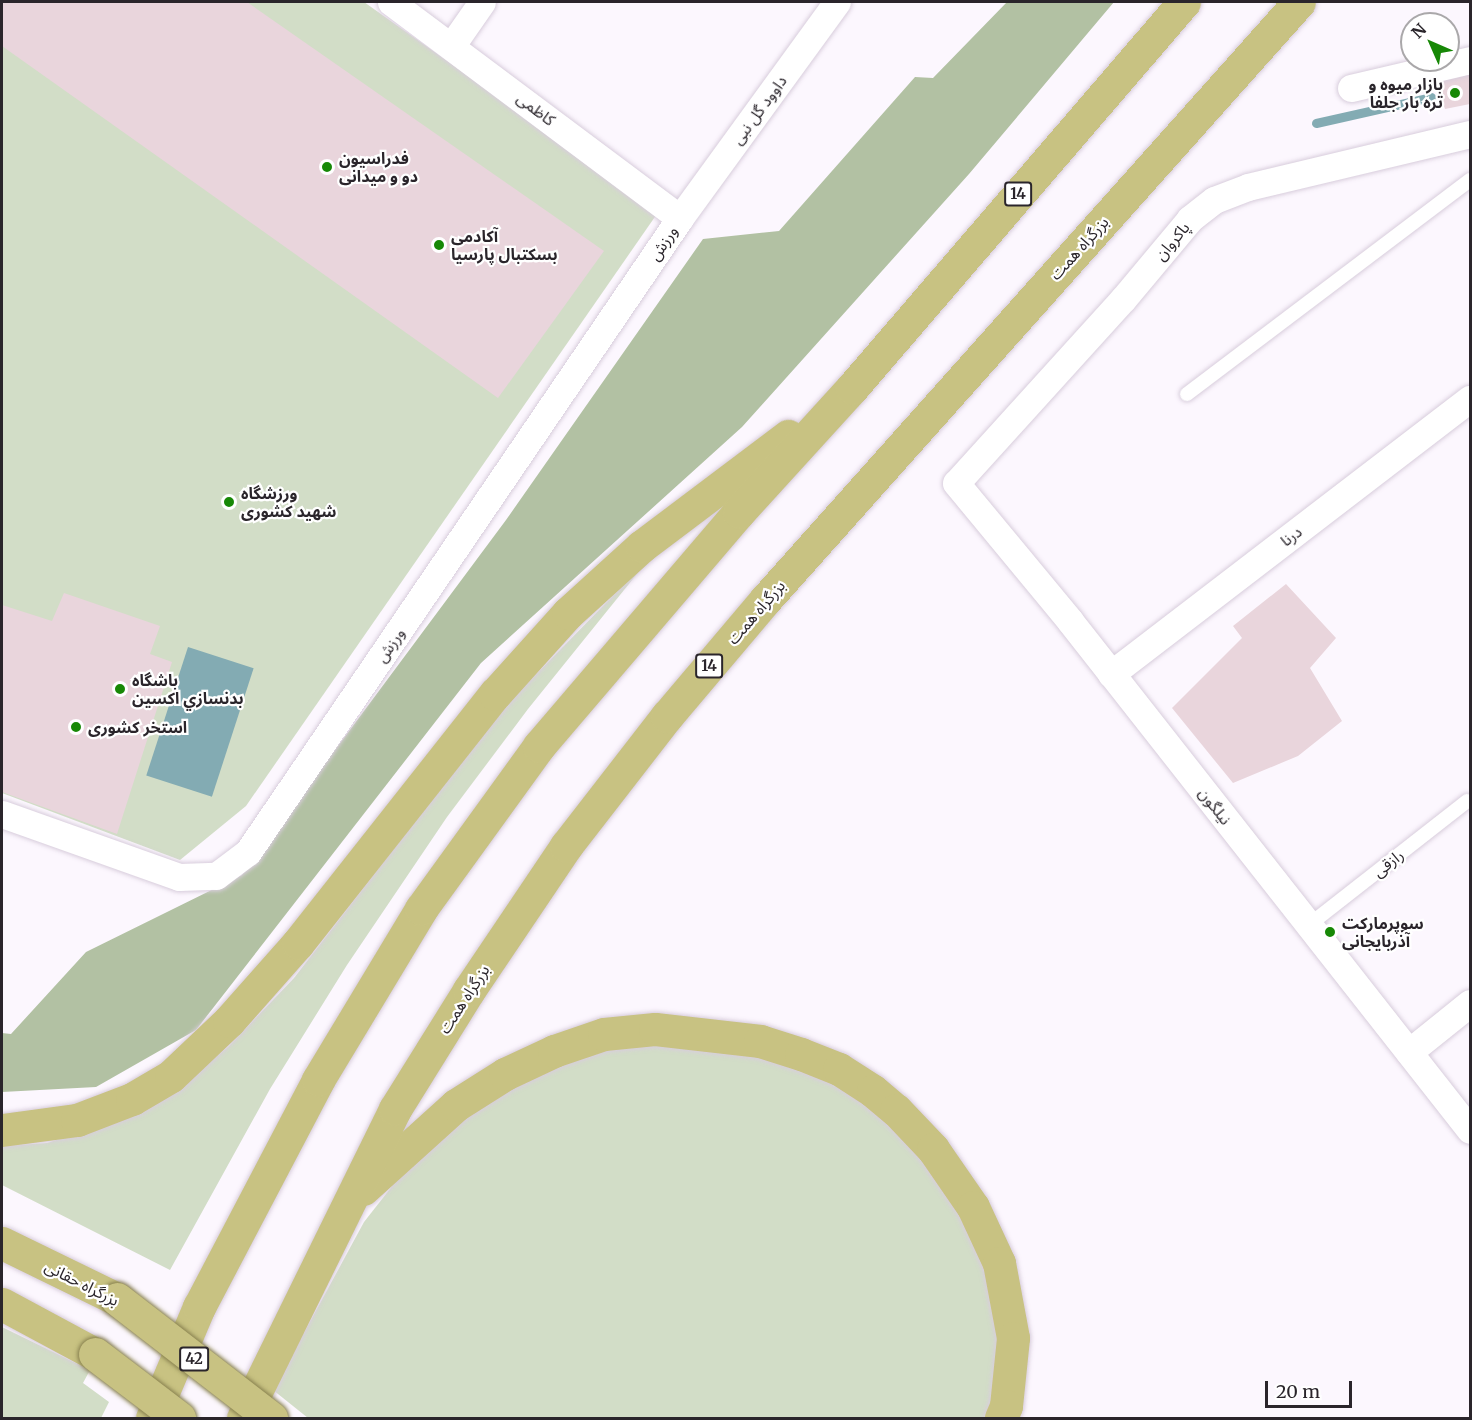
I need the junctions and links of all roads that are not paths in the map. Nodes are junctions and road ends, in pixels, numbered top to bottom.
1 (391, 2) edge
2 (482, 2) edge
3 (837, 2) edge
4 (1184, 2) edge
5 (1299, 2) edge
6 (452, 45) junction
7 (1470, 60) edge
8 (1351, 88) dead end
9 (1470, 134) edge
10 (1470, 180) edge
11 (680, 218) junction
12 (852, 387) junction
13 (1186, 394) dead end
14 (1470, 399) edge
15 (956, 483) joint
16 (1111, 674) junction
17 (1467, 801) dead end
18 (2, 814) edge
19 (1309, 925) junction
20 (1470, 1003) edge
21 (1409, 1052) junction
22 (2, 1130) edge
23 (1470, 1130) edge
24 (348, 1202) junction
25 (2, 1243) edge
26 (2, 1304) edge
27 (152, 1419) edge
28 (179, 1419) edge
29 (243, 1419) edge
30 (271, 1419) edge
31 (1002, 1419) edge

1 - 6 street, کاظمی
2 - 6 street
3 - 11 street, داوود گل نبی
4 - 12 highway, 14
5 - 24 highway, بزرگراه همت / 14
6 - 11 street, کاظمی
7 - 8 street
9 - 15 street, پاکروان
10 - 13 lane
11 - 18 street, ورزش
12 - 22 highway
12 - 27 highway, 14
14 - 16 street, درنا
15 - 16 street, نیلگون
16 - 19 street, نیلگون
17 - 19 lane, رازقی
19 - 21 street, نیلگون
20 - 21 street
21 - 23 street, نیلگون
24 - 29 highway, بزرگراه همت / 14
24 - 31 highway
25 - 30 highway, بزرگراه حقانی / 42, bridge
26 - 28 highway, bridge

